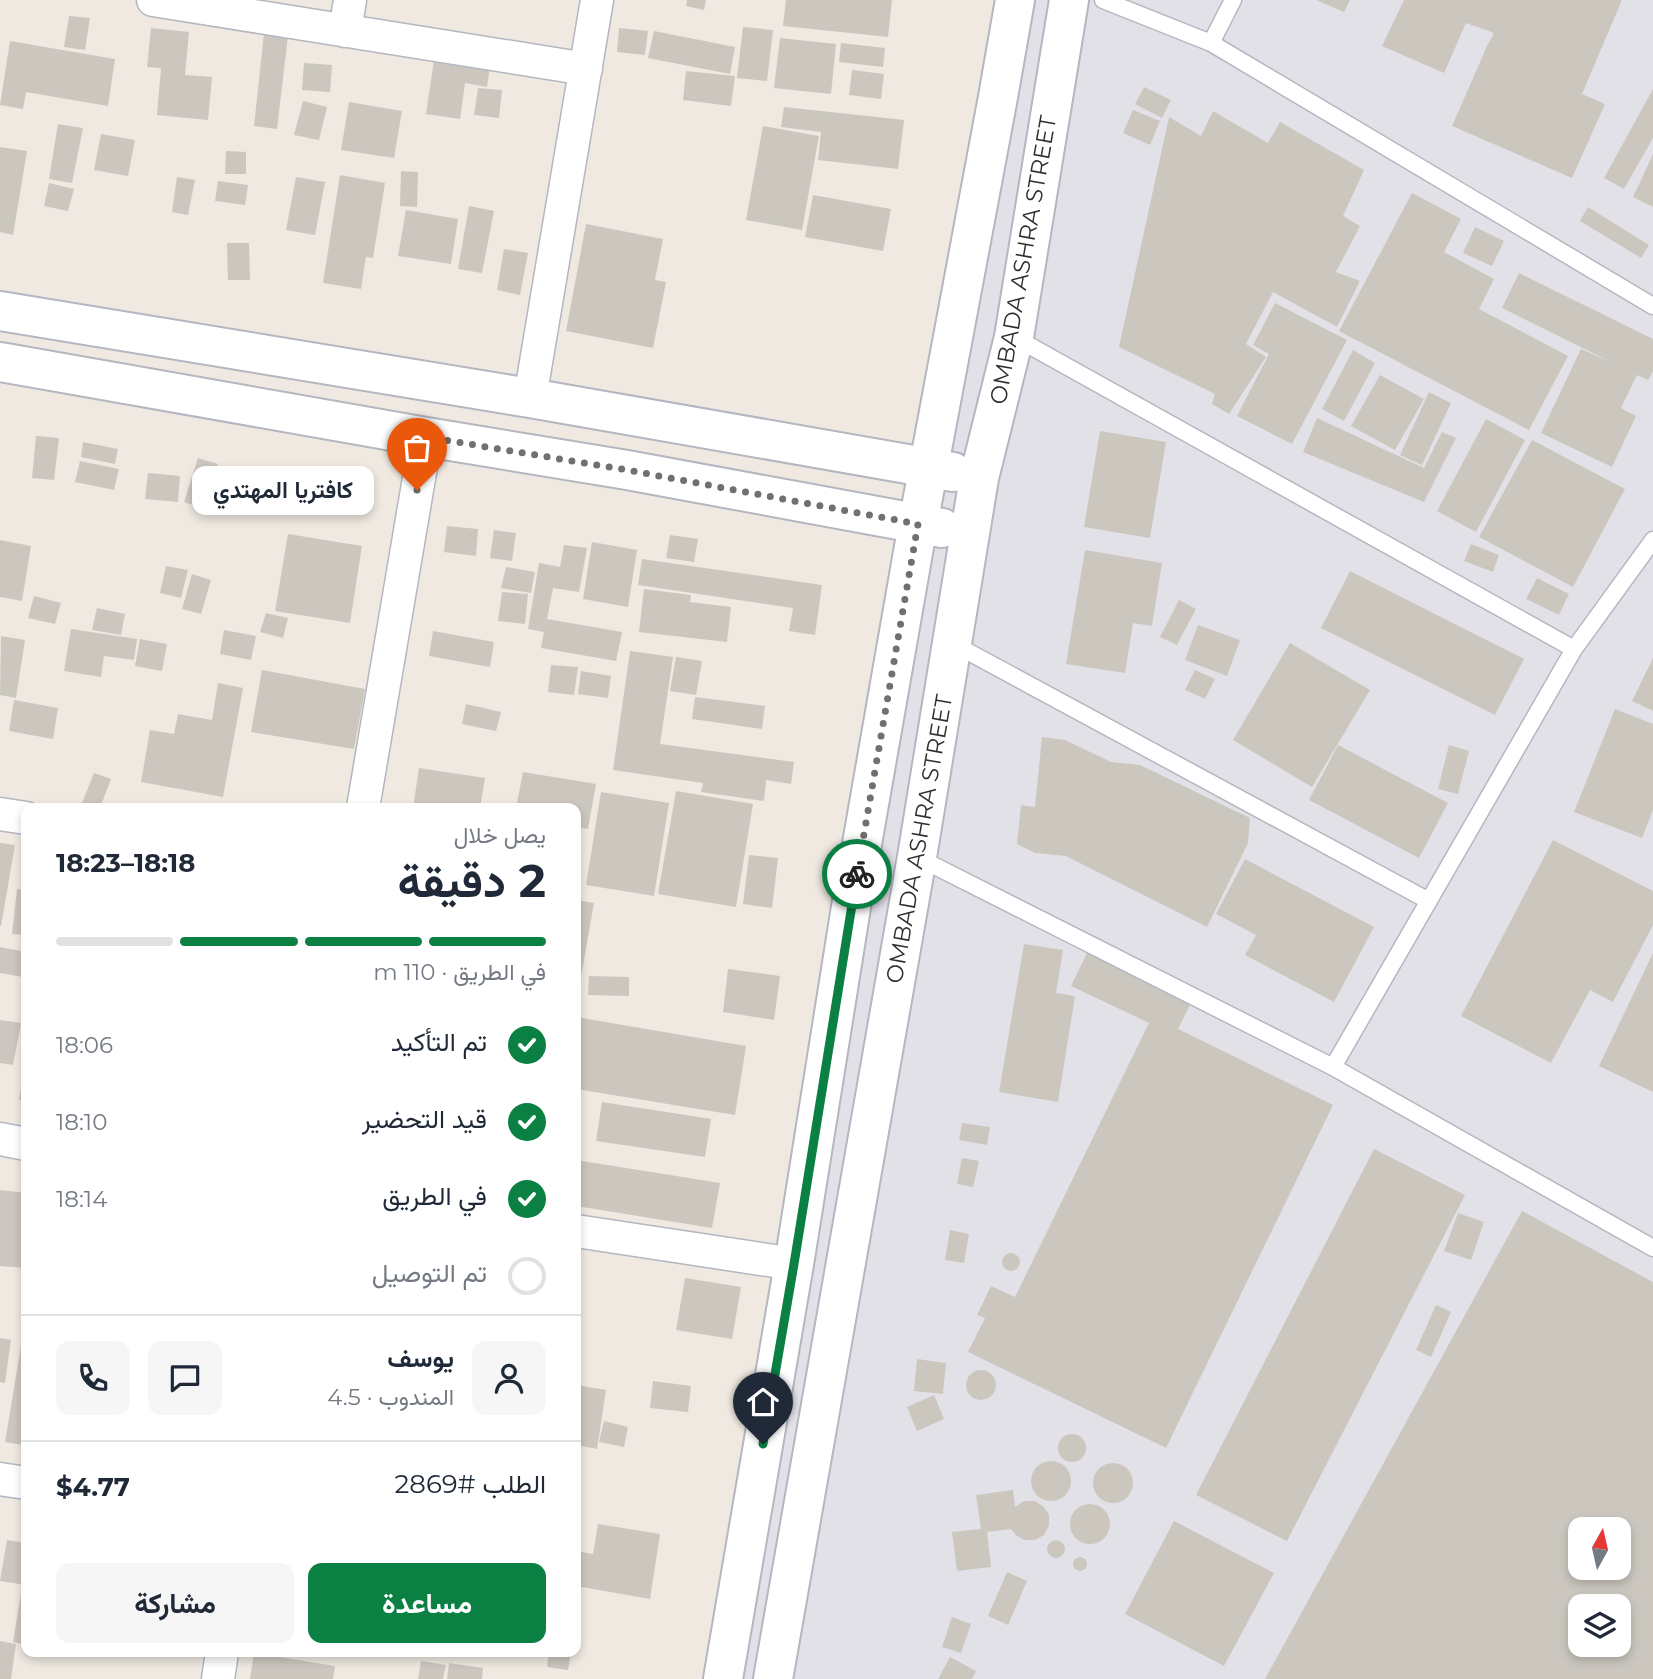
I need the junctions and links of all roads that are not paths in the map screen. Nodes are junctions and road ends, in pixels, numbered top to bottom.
1 (153, 0) edge
2 (597, 0) edge
3 (1015, 0) edge
4 (1069, 0) edge
5 (1103, 0) edge
6 (1233, 0) edge
7 (347, 15) edge
8 (1210, 43) junction
9 (586, 69) junction
10 (1653, 306) edge
11 (0, 311) edge
12 (1014, 337) junction
13 (0, 362) edge
14 (530, 398) junction
15 (426, 437) junction
16 (929, 467) junction
17 (979, 478) junction
18 (918, 524) junction
19 (970, 532) junction
20 (1653, 540) edge
21 (952, 643) junction
22 (1574, 649) junction
23 (364, 803) edge
24 (0, 814) edge
25 (21, 817) edge
26 (917, 857) junction
27 (1429, 901) junction
28 (1333, 1067) junction
29 (0, 1139) edge
30 (21, 1142) edge
31 (581, 1232) edge
32 (1653, 1248) edge
33 (794, 1264) junction
34 (0, 1479) edge
35 (21, 1482) edge
36 (221, 1657) edge
37 (218, 1679) edge
38 (723, 1679) edge
39 (774, 1679) edge

1 - 7 street
2 - 9 street
3 - 16 main road
4 - 12 main road, OMBADA ASHRA STREET
5 - 8 lane
6 - 8 lane
7 - 9 street
8 - 10 lane
9 - 14 street
11 - 14 main road
12 - 17 main road, OMBADA ASHRA STREET
12 - 22 lane
13 - 15 main road
14 - 16 main road
15 - 18 main road
15 - 23 street
16 - 17 main road
16 - 18 main road
17 - 19 main road, OMBADA ASHRA STREET
18 - 19 main road
18 - 33 main road
19 - 21 main road, OMBADA ASHRA STREET
20 - 22 lane
21 - 26 main road, OMBADA ASHRA STREET
21 - 27 lane
22 - 27 lane
24 - 25 street
26 - 28 lane
26 - 39 main road, OMBADA ASHRA STREET
27 - 28 lane
28 - 32 lane
29 - 30 street
31 - 33 street
33 - 38 main road
34 - 35 street
36 - 37 street

